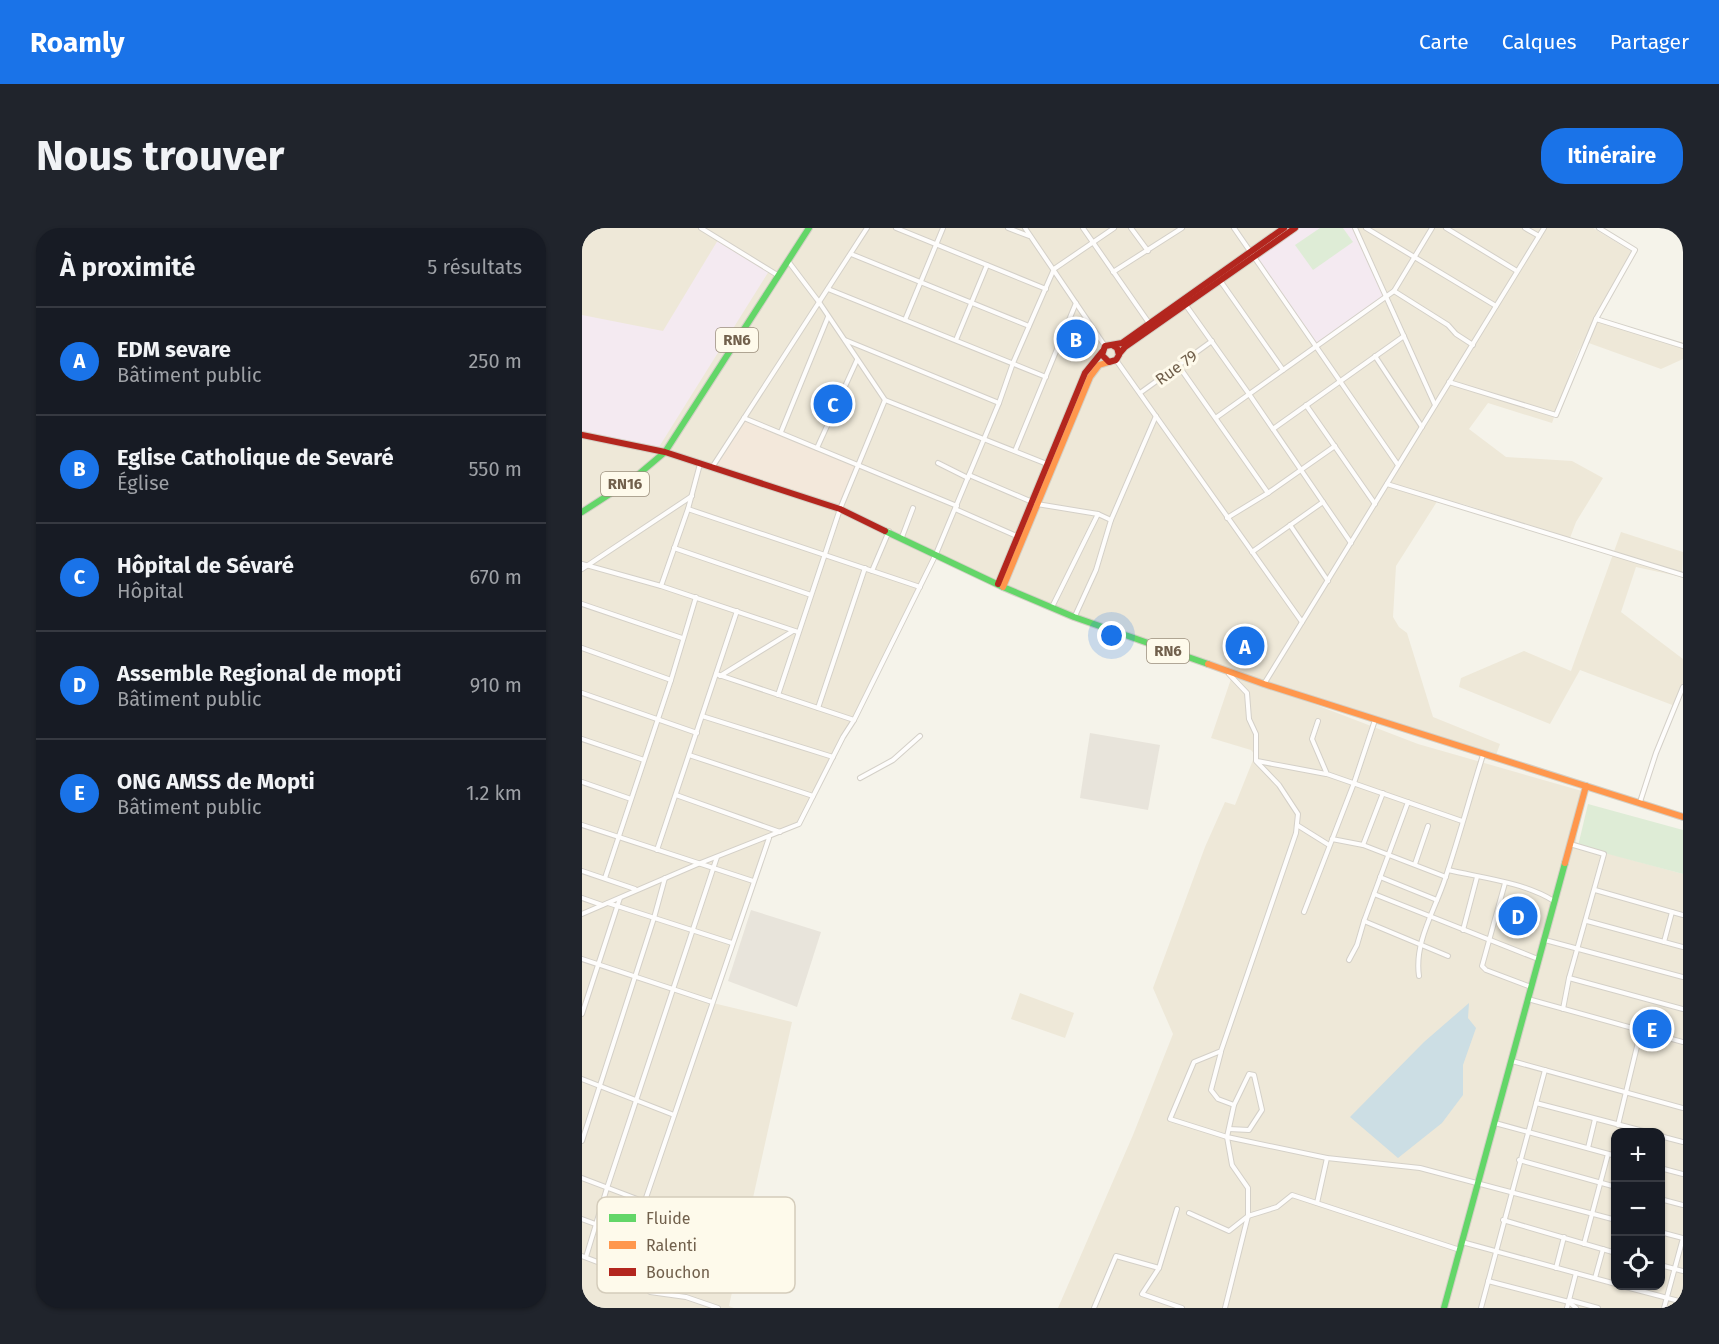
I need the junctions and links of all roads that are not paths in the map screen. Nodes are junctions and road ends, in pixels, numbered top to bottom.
1 (701, 228) edge
2 (809, 228) edge
3 (867, 228) edge
4 (896, 228) edge
5 (943, 228) edge
6 (1008, 228) edge
7 (1025, 228) edge
8 (1083, 228) edge
9 (1114, 228) edge
10 (1131, 228) edge
11 (1182, 228) edge
12 (1234, 228) edge
13 (1295, 228) edge
14 (1355, 228) edge
15 (1366, 228) edge
16 (1432, 228) edge
17 (1446, 228) edge
18 (1525, 228) edge
19 (1544, 228) edge
20 (1599, 228) edge
21 (1281, 231) edge
22 (1539, 236) junction
23 (1032, 237) junction
24 (1093, 242) junction
25 (936, 244) junction
26 (1148, 251) junction
27 (850, 254) junction
28 (1252, 254) junction
29 (1415, 256) junction
30 (788, 260) junction
31 (987, 265) junction
32 (1054, 269) junction
33 (1517, 271) junction
34 (1113, 272) junction
35 (779, 276) junction
36 (1219, 279) junction
37 (921, 282) junction
38 (828, 289) junction
39 (1046, 289) junction
40 (1394, 291) junction
41 (1387, 297) junction
42 (819, 302) junction
43 (971, 303) junction
44 (1076, 303) junction
45 (1184, 303) junction
46 (1496, 306) junction
47 (828, 317) junction
48 (1596, 319) junction
49 (905, 320) junction
50 (1029, 326) junction
51 (1151, 327) junction
52 (1404, 336) junction
53 (845, 340) junction
54 (956, 340) junction
55 (1212, 341) junction
56 (1473, 345) junction
57 (1317, 346) junction
58 (1683, 346) edge
59 (1106, 348) junction
60 (1375, 356) junction
61 (1115, 359) junction
62 (857, 360) junction
63 (1013, 363) junction
64 (1178, 365) junction
65 (1283, 370) junction
66 (1047, 376) junction
67 (1340, 381) junction
68 (1449, 382) junction
69 (1140, 393) junction
70 (1249, 394) junction
71 (885, 400) junction
72 (999, 403) junction
73 (1306, 405) junction
74 (1435, 405) junction
75 (1156, 416) junction
76 (1217, 417) junction
77 (744, 418) junction
78 (1422, 427) junction
79 (1272, 429) junction
80 (781, 432) junction
81 (582, 435) edge
82 (984, 438) junction
83 (1335, 446) junction
84 (817, 448) junction
85 (1015, 451) junction
86 (665, 452) junction
87 (700, 463) junction
88 (938, 463) dead end
89 (858, 465) junction
90 (1398, 465) junction
91 (1050, 466) junction
92 (712, 467) junction
93 (1301, 470) junction
94 (969, 477) junction
95 (1387, 484) junction
96 (1268, 493) junction
97 (692, 496) junction
98 (1323, 502) junction
99 (1035, 503) junction
100 (1375, 504) junction
101 (913, 508) dead end
102 (956, 508) junction
103 (688, 509) junction
104 (840, 509) junction
105 (582, 512) edge
106 (1098, 514) junction
107 (1227, 518) junction
108 (1111, 520) junction
109 (1290, 525) junction
110 (890, 531) junction
111 (902, 537) junction
112 (1020, 537) junction
113 (1351, 543) junction
114 (674, 548) junction
115 (1252, 552) junction
116 (824, 554) junction
117 (936, 554) junction
118 (584, 566) edge
119 (865, 568) junction
120 (872, 571) junction
121 (1683, 575) edge
122 (1328, 581) junction
123 (1001, 585) junction
124 (661, 586) junction
125 (920, 587) junction
126 (811, 595) junction
127 (696, 597) junction
128 (582, 604) edge
129 (1052, 607) junction
130 (737, 610) junction
131 (1074, 617) junction
132 (1302, 622) junction
133 (796, 632) junction
134 (682, 638) junction
135 (582, 648) edge
136 (1227, 671) junction
137 (718, 675) junction
138 (671, 680) junction
139 (1264, 684) junction
140 (1683, 687) edge
141 (582, 693) edge
142 (778, 695) junction
143 (818, 708) junction
144 (702, 716) junction
145 (658, 720) junction
146 (854, 720) junction
147 (1318, 720) dead end
148 (1375, 720) junction
149 (697, 733) junction
150 (920, 736) dead end
151 (582, 739) edge
152 (689, 755) junction
153 (1483, 755) junction
154 (833, 757) junction
155 (645, 760) junction
156 (1256, 761) junction
157 (1327, 774) junction
158 (860, 778) dead end
159 (582, 782) edge
160 (1354, 783) junction
161 (1586, 786) junction
162 (1383, 793) junction
163 (676, 795) junction
164 (813, 796) junction
165 (631, 799) junction
166 (1408, 802) junction
167 (1640, 803) junction
168 (1683, 817) edge
169 (1462, 821) junction
170 (582, 825) edge
171 (1296, 825) junction
172 (1428, 826) dead end
173 (780, 832) junction
174 (769, 837) junction
175 (618, 838) junction
176 (1332, 839) junction
177 (1570, 844) junction
178 (1329, 845) junction
179 (1363, 845) junction
180 (657, 850) junction
181 (1389, 855) junction
182 (717, 857) junction
183 (698, 864) junction
184 (1415, 864) junction
185 (713, 868) junction
186 (582, 870) edge
187 (1448, 870) junction
188 (665, 877) junction
189 (1446, 877) junction
190 (1477, 877) junction
191 (605, 878) junction
192 (1380, 878) junction
193 (753, 881) junction
194 (1505, 883) junction
195 (636, 890) junction
196 (1594, 890) junction
197 (1374, 894) junction
198 (620, 897) junction
199 (582, 898) edge
200 (1437, 900) junction
201 (1554, 902) junction
202 (608, 903) junction
203 (603, 905) junction
204 (617, 906) junction
205 (1305, 912) dead end
206 (1672, 912) junction
207 (582, 914) edge
208 (1683, 915) edge
209 (1430, 917) junction
210 (654, 918) junction
211 (1364, 921) junction
212 (1587, 921) junction
213 (1463, 930) junction
214 (693, 931) junction
215 (1489, 940) junction
216 (1544, 940) junction
217 (1664, 942) junction
218 (732, 943) junction
219 (1422, 945) junction
220 (1683, 947) edge
221 (1578, 948) junction
222 (1448, 956) dead end
223 (582, 959) edge
224 (1539, 959) junction
225 (1349, 960) dead end
226 (598, 965) junction
227 (1419, 976) dead end
228 (635, 977) junction
229 (1683, 977) edge
230 (1569, 978) junction
231 (1532, 987) junction
232 (673, 989) junction
233 (1528, 999) junction
234 (712, 1002) junction
235 (1563, 1009) junction
236 (1683, 1009) edge
237 (582, 1014) edge
238 (1641, 1030) junction
239 (1683, 1042) edge
240 (1221, 1052) junction
241 (1512, 1061) junction
242 (1545, 1070) junction
243 (582, 1079) edge
244 (600, 1086) junction
245 (1626, 1092) junction
246 (637, 1100) junction
247 (1536, 1103) junction
248 (1234, 1105) junction
249 (1683, 1108) edge
250 (674, 1114) junction
251 (1595, 1119) junction
252 (1495, 1123) junction
253 (1617, 1125) junction
254 (1627, 1128) edge
255 (1229, 1129) junction
256 (1528, 1132) junction
257 (1227, 1137) junction
258 (1665, 1137) edge
259 (582, 1141) edge
260 (1683, 1142) edge
261 (1588, 1148) junction
262 (1608, 1154) junction
263 (1611, 1155) edge
264 (1327, 1158) junction
265 (1519, 1160) junction
266 (1665, 1169) edge
267 (1683, 1174) edge
268 (582, 1178) edge
269 (1600, 1182) junction
270 (1479, 1183) junction
271 (1611, 1185) edge
272 (607, 1188) junction
273 (1511, 1191) junction
274 (604, 1197) edge
275 (631, 1197) edge
276 (647, 1197) edge
277 (1665, 1200) edge
278 (1317, 1203) junction
279 (1683, 1205) edge
280 (1177, 1209) dead end
281 (1189, 1213) dead end
282 (1592, 1213) junction
283 (1248, 1216) junction
284 (597, 1218) edge
285 (582, 1219) edge
286 (1611, 1219) edge
287 (1503, 1220) junction
288 (595, 1224) junction
289 (1665, 1233) edge
290 (1564, 1237) junction
291 (1683, 1238) edge
292 (1462, 1242) junction
293 (1584, 1244) junction
294 (1603, 1249) junction
295 (1460, 1250) junction
296 (1496, 1251) junction
297 (1611, 1251) edge
298 (584, 1256) edge
299 (1665, 1266) edge
300 (1159, 1268) junction
301 (1556, 1268) junction
302 (1674, 1268) junction
303 (1683, 1271) edge
304 (1576, 1273) junction
305 (1595, 1278) junction
306 (1488, 1281) junction
307 (1611, 1283) edge
308 (1637, 1290) edge
309 (657, 1293) edge
310 (1666, 1298) junction
311 (1569, 1301) junction
312 (1683, 1302) edge
313 (718, 1308) edge
314 (1094, 1308) edge
315 (1182, 1308) edge
316 (1225, 1308) edge
317 (1444, 1308) edge
318 (1481, 1308) edge
319 (1567, 1308) edge
320 (1576, 1308) edge
321 (1598, 1308) edge
322 (1664, 1308) edge

1 - 35 street
2 - 30 main road, RN6
3 - 27 street
4 - 25 street
5 - 25 street
6 - 23 street
7 - 23 street
8 - 24 street
9 - 24 street
10 - 26 street
11 - 26 street
12 - 28 street
13 - 21 main road
14 - 41 street
15 - 29 street
16 - 29 street
17 - 33 street
18 - 22 street
19 - 22 street
20 - 48 street
21 - 28 main road
22 - 33 street
23 - 32 street
24 - 32 street
24 - 34 street
25 - 31 street
25 - 37 street
26 - 34 street
27 - 37 street
27 - 38 street
28 - 36 main road
28 - 57 street
29 - 40 street
29 - 46 street
30 - 35 main road, RN6
30 - 42 street
31 - 39 street
31 - 43 street
32 - 39 street
32 - 44 street
33 - 46 street
34 - 51 street
35 - 86 main road, RN6
36 - 45 main road
36 - 65 street
37 - 43 street
37 - 49 street
38 - 42 street
38 - 49 street
39 - 50 street
40 - 41 street
40 - 56 street
41 - 52 street
41 - 57 street
42 - 47 street
42 - 77 street
43 - 50 street
43 - 54 street
44 - 59 street
44 - 66 street
45 - 51 main road
45 - 55 street
46 - 56 street
47 - 53 street
47 - 80 street
48 - 58 street
48 - 68 street
49 - 54 street
50 - 63 street
51 - 59 main road
51 - 61 main road
52 - 60 street
52 - 74 street
53 - 62 street
53 - 72 street
54 - 63 street
55 - 64 street, Rue 79
55 - 70 street
56 - 68 street
57 - 65 street
57 - 67 street
59 - 61 main road
59 - 61 main road
59 - 91 main road
60 - 67 street
60 - 78 street
61 - 69 street
61 - 91 main road
62 - 71 street
62 - 84 street
63 - 66 street
63 - 72 street
64 - 69 street, Rue 79
64 - 76 street
65 - 70 street
66 - 85 street
67 - 73 street
67 - 90 street
68 - 74 street
69 - 75 street
70 - 76 street
70 - 79 street
71 - 82 street
71 - 89 street
72 - 82 street
73 - 79 street
73 - 83 street
74 - 78 street
75 - 107 street
75 - 108 street
76 - 96 street
77 - 80 street
77 - 92 street
78 - 90 street
79 - 93 street
80 - 84 street
81 - 86 main road
82 - 85 street
82 - 94 street
83 - 93 street
83 - 100 street
84 - 89 street
85 - 91 street
86 - 87 main road, RN6
86 - 105 main road, RN16
87 - 92 main road, RN6
87 - 97 street
88 - 94 street
89 - 102 street
89 - 104 street
90 - 95 street
91 - 99 main road
92 - 104 main road, RN6
93 - 96 street
93 - 98 street
94 - 99 street
94 - 102 street
95 - 100 street
95 - 121 street
96 - 107 street
97 - 103 street
97 - 118 street
98 - 109 street
98 - 113 street
99 - 106 street
99 - 112 main road
100 - 113 street
101 - 111 street
102 - 112 street
102 - 117 street
103 - 114 street
103 - 116 street
104 - 110 main road, RN6
104 - 116 street
106 - 108 street
106 - 129 street
107 - 115 street
108 - 131 street
109 - 115 street
109 - 122 street
110 - 111 main road, RN6
110 - 120 street
111 - 117 main road, RN6
112 - 123 main road
113 - 122 street
114 - 124 street
114 - 126 street
115 - 132 street
116 - 119 street
116 - 126 street
117 - 123 main road, RN6
117 - 125 street
118 - 124 street
119 - 120 street
119 - 143 street
120 - 125 street
122 - 132 street
123 - 129 main road, RN6
124 - 127 street
125 - 146 street
126 - 133 street
127 - 130 street
127 - 134 street
128 - 134 street
129 - 131 main road, RN6
130 - 133 street
130 - 137 street
131 - 136 main road, RN6
132 - 139 street
133 - 137 street
133 - 142 street
134 - 138 street
135 - 138 street
136 - 139 main road, RN6
136 - 156 street
137 - 142 street
137 - 144 street
138 - 145 street
139 - 148 main road, RN6
140 - 167 street
141 - 145 street
142 - 143 street
143 - 146 street
144 - 149 street
144 - 154 street
145 - 149 street
145 - 155 street
146 - 154 street
147 - 157 street
148 - 153 main road, RN6
148 - 160 street
149 - 152 street
150 - 158 street
151 - 155 street
152 - 163 street
152 - 164 street
153 - 161 main road, RN6
153 - 169 street
154 - 164 street
155 - 165 street
156 - 157 street
156 - 171 street
157 - 160 street
159 - 165 street
160 - 162 street
160 - 176 street
161 - 167 main road, RN6
161 - 177 main road
162 - 166 street
162 - 179 street
163 - 173 street
163 - 180 street
164 - 173 street
165 - 175 street
166 - 169 street
166 - 181 street
167 - 168 main road, RN6
169 - 187 street
170 - 175 street
171 - 178 street
171 - 240 street
172 - 184 street
173 - 174 street
174 - 182 street
174 - 193 street
175 - 180 street
175 - 191 street
176 - 178 street
176 - 179 street
177 - 196 street
177 - 201 main road
178 - 205 street
179 - 181 street
180 - 183 street
181 - 184 street
181 - 192 street
182 - 183 street
182 - 185 street
183 - 185 street
183 - 188 street
184 - 189 street
185 - 193 street
185 - 214 street
186 - 191 street
187 - 189 street
187 - 190 street
188 - 195 street
188 - 210 street
189 - 200 street
190 - 194 street
190 - 213 street
191 - 195 street
192 - 197 street
192 - 200 street
193 - 218 street
194 - 201 street
194 - 215 street
195 - 198 street
196 - 206 street
196 - 212 street
197 - 209 street
197 - 211 street
198 - 202 street
198 - 204 street
199 - 203 street
200 - 209 street
201 - 216 main road
202 - 203 street
202 - 204 street
203 - 207 street
204 - 210 street
204 - 226 street
206 - 208 street
206 - 217 street
209 - 213 street
209 - 219 street
210 - 214 street
210 - 228 street
211 - 219 street
211 - 225 street
212 - 217 street
212 - 221 street
213 - 215 street
214 - 218 street
214 - 232 street
215 - 224 street
215 - 231 street
216 - 221 street
216 - 224 main road
217 - 220 street
218 - 234 street
219 - 222 street
219 - 227 street
221 - 229 street
221 - 230 street
223 - 226 street
224 - 231 main road
226 - 228 street
226 - 237 street
228 - 232 street
228 - 244 street
230 - 235 street
230 - 236 street
231 - 233 main road
232 - 234 street
232 - 246 street
233 - 235 street
233 - 241 main road
234 - 250 street
235 - 238 street
238 - 239 street
238 - 245 street
240 - 248 street
240 - 257 street
241 - 242 street
241 - 252 main road
242 - 245 street
242 - 247 street
243 - 244 street
244 - 246 street
244 - 259 street
245 - 249 street
245 - 253 street
246 - 250 street
246 - 272 street
247 - 251 street
247 - 256 street
248 - 255 street
248 - 255 street
250 - 276 street
251 - 253 street
251 - 261 street
252 - 256 street
252 - 270 main road
253 - 254 street
255 - 257 street
256 - 261 street
256 - 265 street
257 - 264 street
257 - 283 street
258 - 260 street
261 - 262 street
262 - 263 street
262 - 269 street
264 - 270 street
264 - 278 street
265 - 269 street
265 - 273 street
266 - 267 street
268 - 272 street
269 - 271 street
269 - 282 street
270 - 273 street
270 - 292 main road
272 - 274 street
272 - 275 street
273 - 282 street
273 - 287 street
277 - 279 street
278 - 283 street
278 - 295 street
280 - 300 street
281 - 283 street
282 - 286 street
282 - 293 street
283 - 316 street
284 - 288 street
285 - 288 street
287 - 290 street
287 - 296 street
288 - 298 street
289 - 291 street
290 - 293 street
290 - 301 street
291 - 302 street
292 - 295 main road
292 - 296 street
293 - 294 street
294 - 297 street
294 - 305 street
295 - 317 main road
296 - 301 street
296 - 306 street
299 - 302 street
300 - 314 street
300 - 315 street
301 - 304 street
302 - 303 street
302 - 310 street
304 - 305 street
304 - 311 street
305 - 307 street
306 - 311 street
306 - 318 street
308 - 310 street
309 - 313 street
310 - 312 street
310 - 322 street
311 - 319 street
311 - 320 street
311 - 321 street

